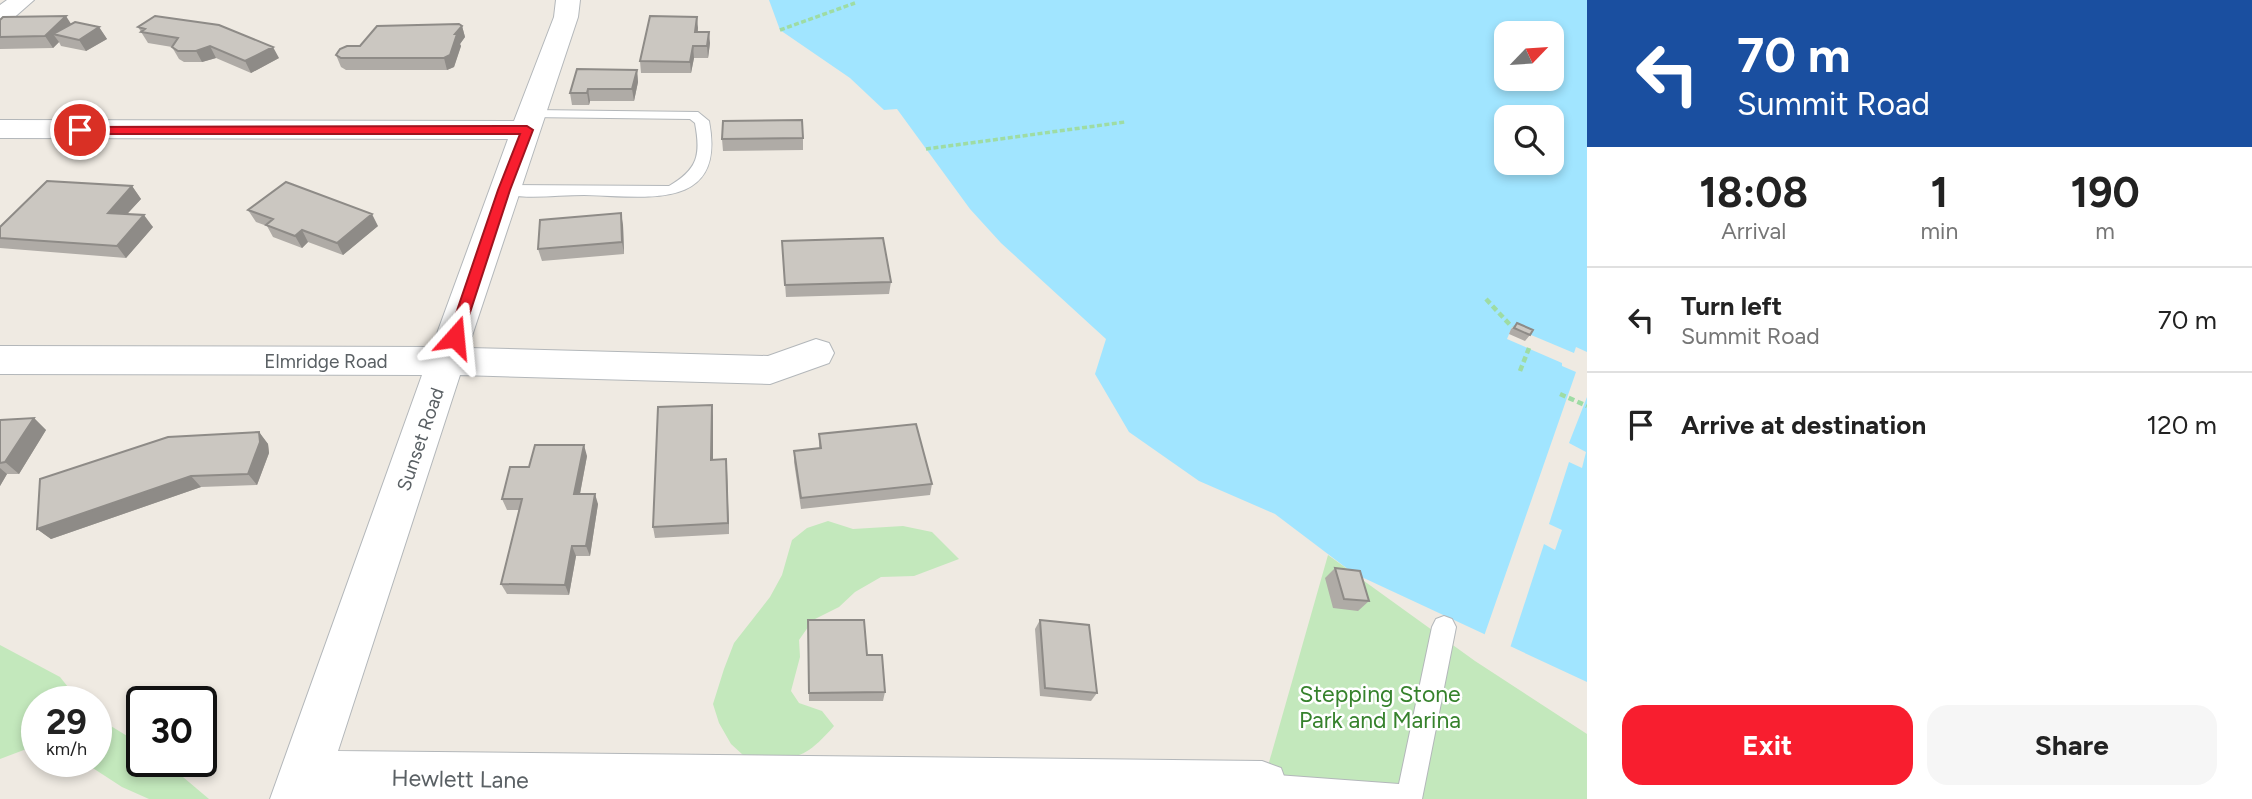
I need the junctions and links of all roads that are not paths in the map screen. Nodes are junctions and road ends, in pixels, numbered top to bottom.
1 (22, 0) edge
2 (568, 0) edge
3 (0, 17) edge
4 (530, 122) junction
5 (0, 129) edge
6 (504, 190) junction
7 (816, 354) dead end
8 (0, 360) edge
9 (447, 361) junction
10 (1444, 627) dead end
11 (1262, 787) joint
12 (300, 788) edge

1 - 3 street
2 - 4 street, Sunset Road
4 - 5 street
4 - 6 street, Sunset Road
4 - 6 lane
6 - 9 street, Sunset Road
7 - 9 street, Elmridge Road
8 - 9 street, Elmridge Road
9 - 12 street, Sunset Road
10 - 11 lane, Hewlett Lane
11 - 12 street, Hewlett Lane

